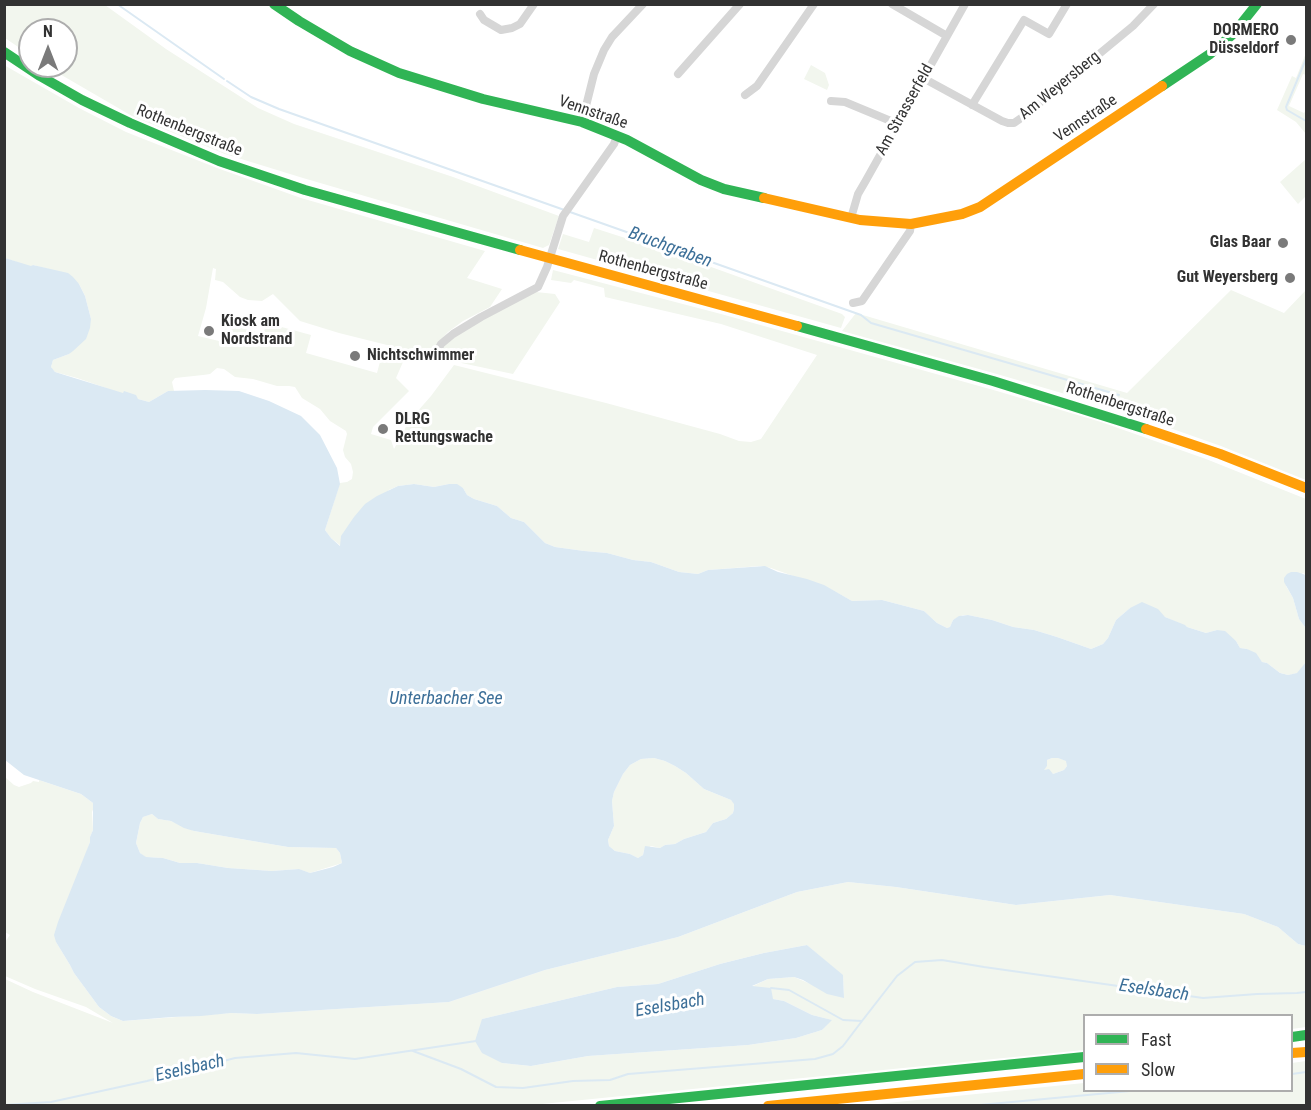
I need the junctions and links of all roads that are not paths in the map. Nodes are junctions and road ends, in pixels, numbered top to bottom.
1 (274, 4) edge
2 (534, 4) edge
3 (643, 4) edge
4 (740, 4) edge
5 (814, 4) edge
6 (892, 4) edge
7 (965, 4) edge
8 (1067, 4) edge
9 (1154, 4) edge
10 (1257, 4) edge
11 (480, 14) dead end
12 (947, 36) junction
13 (4, 52) edge
14 (678, 74) dead end
15 (923, 78) junction
16 (745, 95) dead end
17 (831, 101) dead end
18 (972, 105) junction
19 (582, 122) junction
20 (898, 124) junction
21 (617, 136) junction
22 (851, 218) junction
23 (910, 224) junction
24 (549, 258) junction
25 (853, 303) dead end
26 (434, 358) dead end
27 (1306, 488) edge
28 (1083, 1057) edge
29 (1083, 1074) edge
30 (600, 1106) edge
31 (768, 1106) edge

1 - 19 main road, Vennstraße
2 - 11 street
3 - 19 street
4 - 14 street
5 - 16 street
6 - 12 street
7 - 12 street, Am Strasserfeld
8 - 18 street
9 - 18 street, Am Weyersberg
10 - 23 main road, Vennstraße
12 - 15 street, Am Strasserfeld
13 - 24 main road, Rothenbergstraße
15 - 18 street, Am Weyersberg
15 - 20 street, Am Strasserfeld
17 - 20 street
19 - 21 main road, Vennstraße
20 - 22 street, Am Strasserfeld
21 - 22 main road, Vennstraße
21 - 24 street
22 - 23 main road, Vennstraße
23 - 25 street
24 - 26 street
24 - 27 main road, Rothenbergstraße
28 - 30 main road
29 - 31 main road

